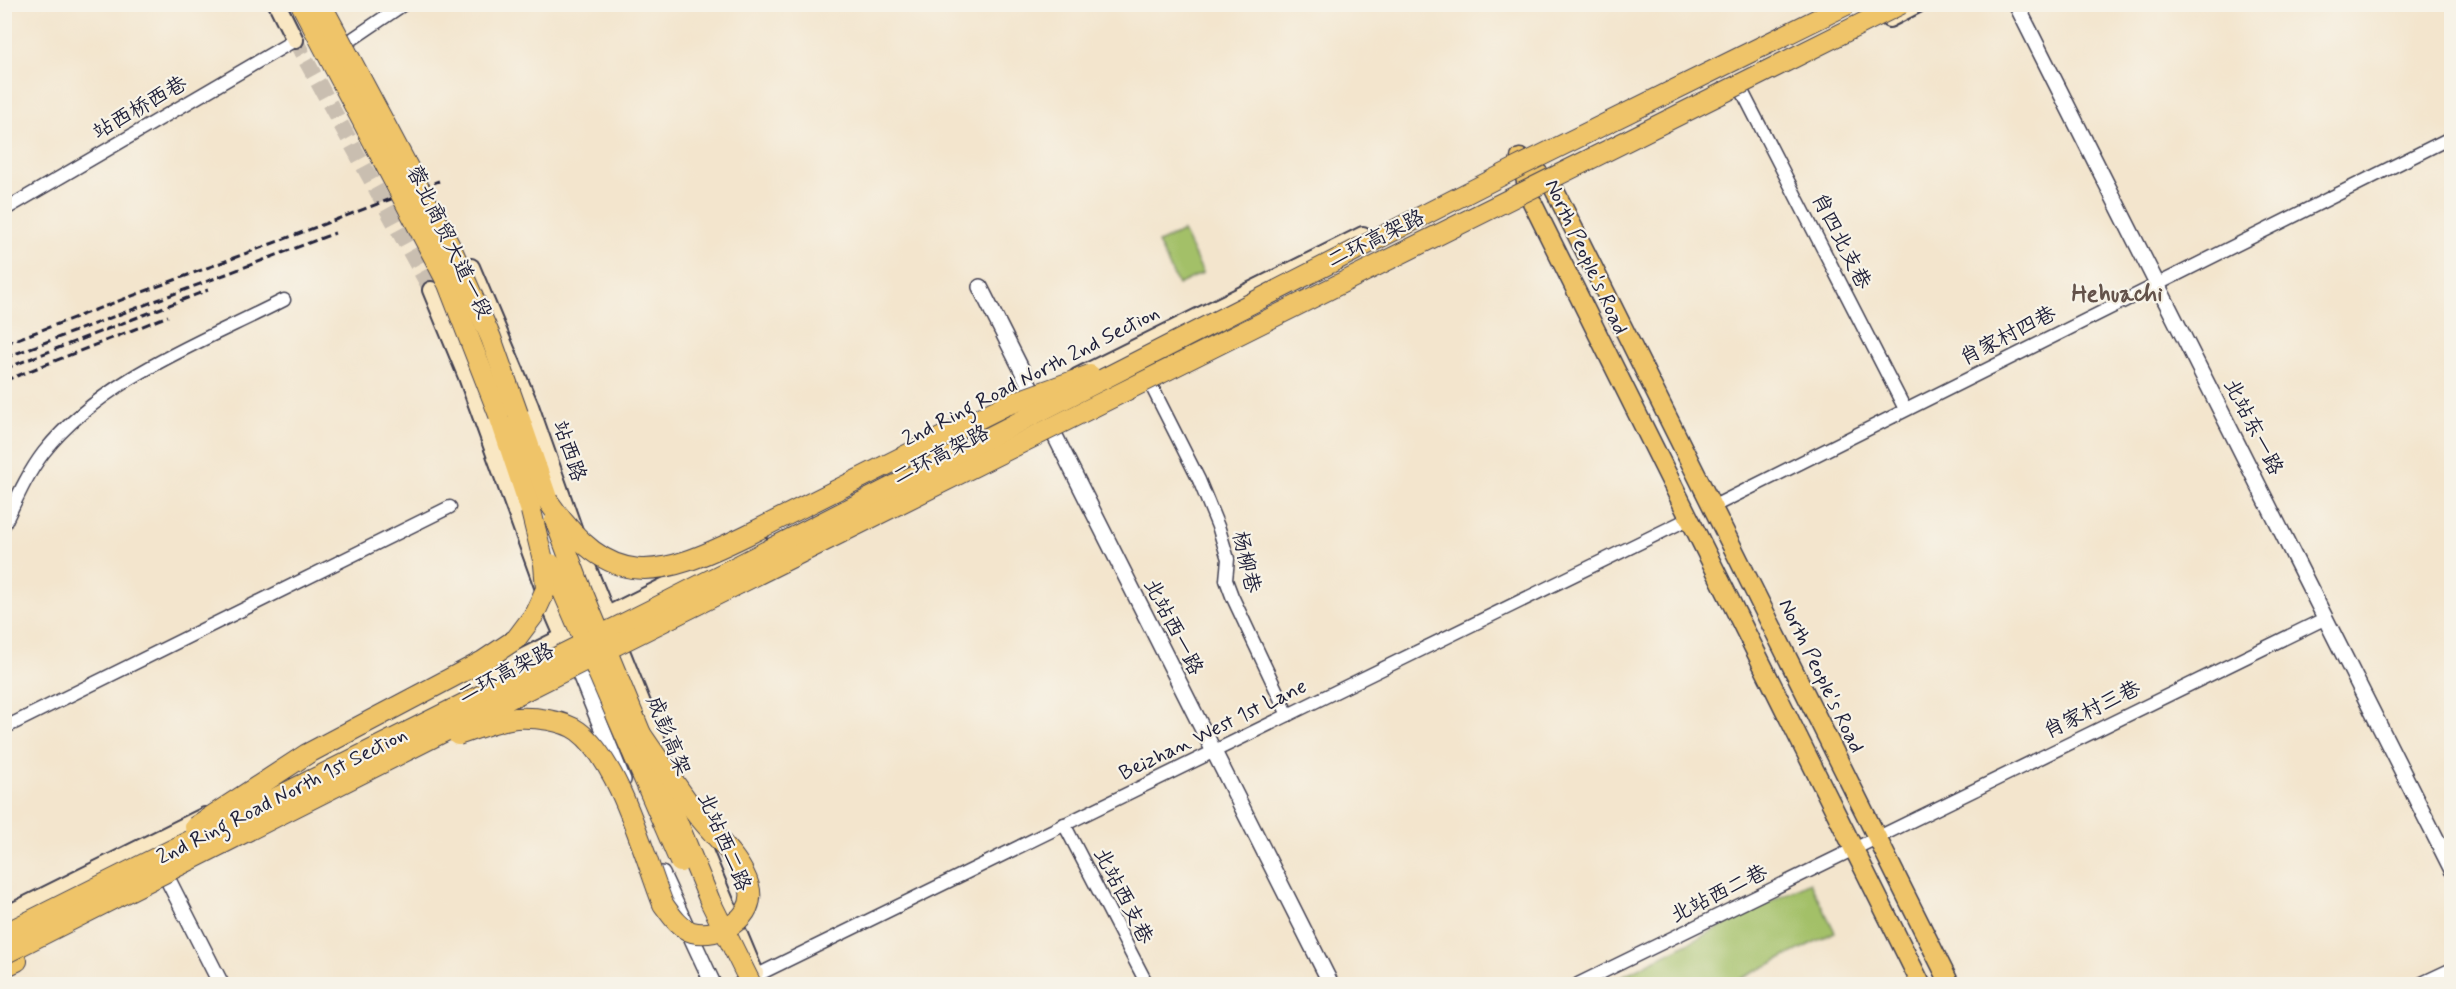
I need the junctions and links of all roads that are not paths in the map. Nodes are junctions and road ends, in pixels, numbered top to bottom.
1 (277, 4) edge
2 (301, 4) edge
3 (321, 4) edge
4 (327, 4) edge
5 (405, 4) edge
6 (1829, 4) edge
7 (1848, 4) edge
8 (1900, 4) edge
9 (1918, 4) edge
10 (2016, 4) edge
11 (296, 40) joint
12 (348, 42) joint
13 (1742, 91) junction
14 (2451, 137) edge
15 (1520, 158) junction
16 (1551, 185) junction
17 (1529, 196) junction
18 (4, 210) edge
19 (471, 267) dead end
20 (2157, 282) junction
21 (980, 287) dead end
22 (431, 290) tunnel mouth
23 (284, 300) dead end
24 (1165, 348) junction
25 (1151, 385) junction
26 (1035, 398) junction
27 (1905, 410) junction
28 (1053, 434) junction
29 (548, 501) junction
30 (450, 507) dead end
31 (1712, 507) junction
32 (531, 511) junction
33 (1688, 519) junction
34 (4, 525) edge
35 (606, 617) junction
36 (2326, 618) junction
37 (564, 638) junction
38 (619, 651) junction
39 (579, 672) junction
40 (1288, 715) junction
41 (4, 728) edge
42 (640, 734) junction
43 (1212, 752) junction
44 (380, 764) junction
45 (1064, 824) junction
46 (1876, 838) junction
47 (150, 843) junction
48 (1854, 849) junction
49 (142, 865) junction
50 (2451, 870) edge
51 (167, 879) junction
52 (4, 916) edge
53 (4, 925) edge
54 (4, 934) edge
55 (8, 961) edge
56 (2451, 969) edge
57 (756, 982) edge
58 (221, 984) edge
59 (713, 984) edge
60 (738, 984) edge
61 (1147, 984) edge
62 (1331, 984) edge
63 (1578, 984) edge
64 (1922, 984) edge
65 (1950, 984) edge
66 (2420, 984) edge

1 - 11 main road
2 - 32 highway, 蓉北商贸大道一段, bridge
3 - 29 highway, 蓉北商贸大道一段, bridge
4 - 12 main road
5 - 12 street
6 - 15 main road, 2nd Ring Road North 2nd Section
7 - 24 highway, 二环高架路, bridge
8 - 44 highway, 二环高架路, bridge
9 - 13 main road
10 - 20 street, 北站东一路
11 - 18 street, 站西桥西巷
13 - 16 main road
13 - 27 street, 肖四北支巷
14 - 20 street, 肖家村四巷
15 - 16 main road, North People's Road
15 - 17 main road, North People's Road
15 - 26 main road, 2nd Ring Road North 2nd Section
16 - 17 main road
16 - 31 main road, North People's Road
17 - 25 main road
17 - 33 main road, North People's Road
19 - 35 main road, 站西路
20 - 27 street, 肖家村四巷
20 - 36 street, 北站东一路
21 - 26 street, 北站西一路
22 - 37 main road
23 - 34 street
24 - 29 highway, bridge
24 - 49 highway, 二环高架路, bridge
25 - 28 main road
25 - 40 street, 杨柳巷
26 - 28 street, 北站西一路
26 - 35 main road, 2nd Ring Road North 2nd Section
27 - 31 street, 肖家村四巷
28 - 38 main road
28 - 43 street, 北站西一路
29 - 42 highway, 成彭高架, bridge
30 - 41 street
31 - 46 main road, North People's Road
32 - 49 highway, bridge
32 - 60 highway, 成彭高架, bridge
33 - 40 street, Beizhan West 1st Lane
33 - 48 main road, North People's Road
35 - 37 main road, 2nd Ring Road North 2nd Section
35 - 38 main road, 站西路
36 - 46 street, 肖家村三巷
36 - 50 street, 北站东一路
37 - 39 main road
37 - 47 main road, 2nd Ring Road North 1st Section
38 - 39 main road
38 - 57 main road, 北站西二路
39 - 51 main road, 2nd Ring Road North 1st Section
39 - 59 street
40 - 43 street, Beizhan West 1st Lane
42 - 44 highway, bridge
42 - 57 highway, 成彭高架, bridge
43 - 45 street, Beizhan West 1st Lane
43 - 62 street, 北站西一路
44 - 55 highway, 二环高架路, bridge
45 - 57 street, Beizhan West 1st Lane
45 - 61 street, 北站西支巷
46 - 48 street, 北站西二巷
46 - 65 main road, North People's Road
47 - 51 street
47 - 52 main road, 2nd Ring Road North 1st Section
48 - 63 street, 北站西二巷
48 - 64 main road, North People's Road
49 - 53 highway, bridge
49 - 54 highway, 二环高架路, bridge
51 - 55 main road, 2nd Ring Road North 1st Section
51 - 58 street
56 - 66 street
57 - 60 street, Beizhan West 1st Lane

